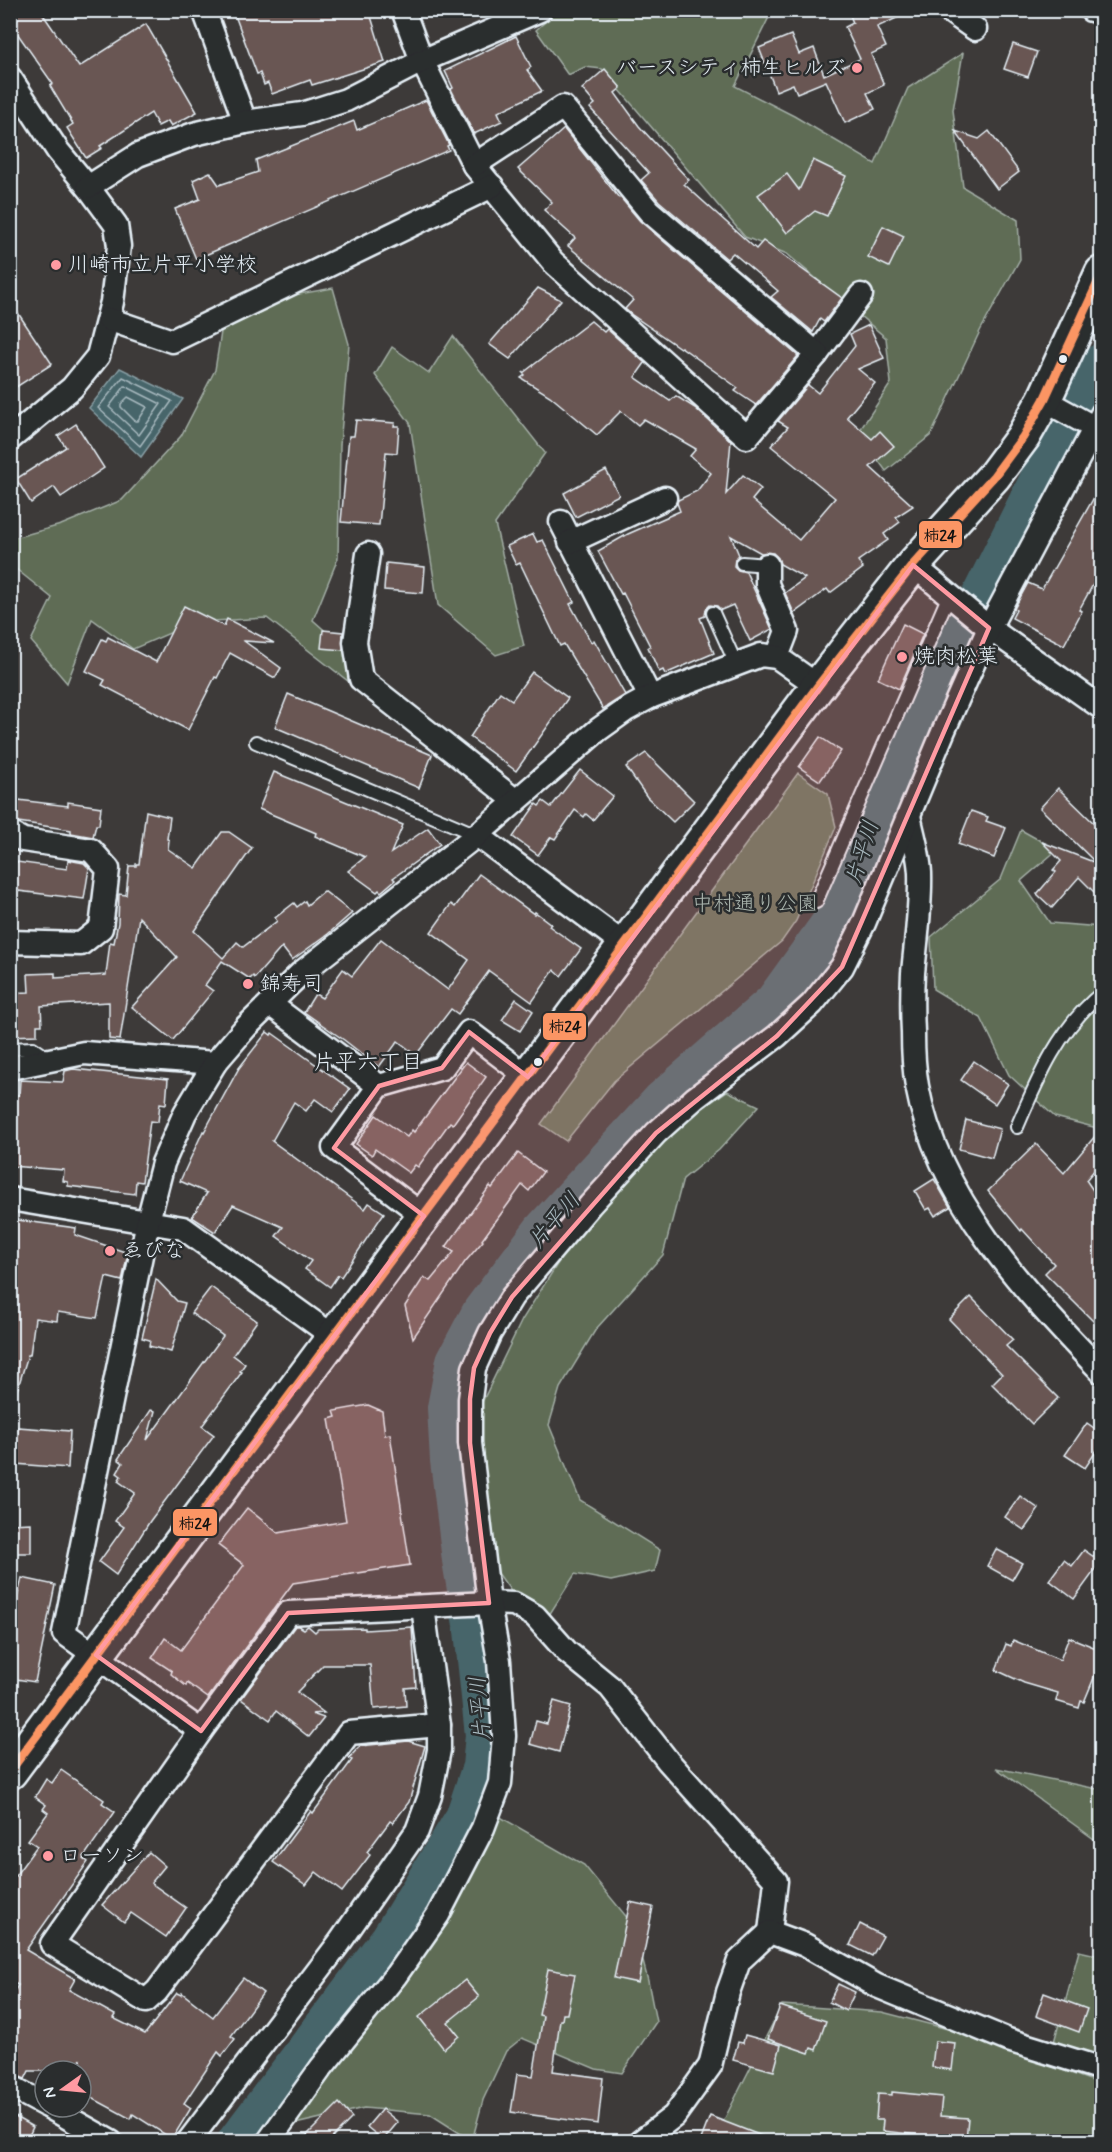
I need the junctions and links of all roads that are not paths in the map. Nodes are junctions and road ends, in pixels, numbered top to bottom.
1 (204, 10) edge
2 (403, 10) edge
3 (540, 10) edge
4 (948, 10) edge
5 (1091, 10) edge
6 (1101, 13) edge
7 (975, 29) dead end
8 (422, 61) junction
9 (10, 78) edge
10 (245, 122) junction
11 (474, 165) junction
12 (492, 186) junction
13 (88, 187) junction
14 (1101, 273) edge
15 (861, 295) dead end
16 (108, 319) junction
17 (817, 354) junction
18 (1050, 403) junction
19 (1099, 425) edge
20 (10, 439) edge
21 (665, 498) dead end
22 (368, 554) dead end
23 (742, 563) dead end
24 (767, 565) joint
25 (913, 565) junction
26 (968, 610) junction
27 (713, 613) dead end
28 (777, 657) junction
29 (736, 664) junction
30 (818, 686) junction
31 (650, 698) junction
32 (1101, 708) edge
33 (256, 742) dead end
34 (516, 801) junction
35 (909, 816) junction
36 (10, 833) edge
37 (477, 835) junction
38 (816, 902) dead end
39 (10, 942) edge
40 (625, 945) junction
41 (1101, 993) edge
42 (270, 1004) junction
43 (10, 1049) edge
44 (49, 1059) junction
45 (215, 1063) junction
46 (10, 1068) edge
47 (528, 1077) junction
48 (379, 1086) junction
49 (1017, 1127) dead end
50 (10, 1199) edge
51 (424, 1216) junction
52 (148, 1221) junction
53 (334, 1337) junction
54 (1101, 1372) edge
55 (486, 1603) junction
56 (423, 1607) junction
57 (96, 1654) junction
58 (439, 1725) junction
59 (201, 1731) junction
60 (10, 1772) edge
61 (770, 1932) junction
62 (1101, 2069) edge
63 (10, 2086) edge
64 (33, 2098) edge
65 (70, 2119) edge
66 (111, 2142) edge
67 (188, 2142) edge
68 (268, 2142) edge
69 (640, 2142) edge

1 - 10 street
2 - 8 street
3 - 8 street
4 - 7 street
5 - 6 street
8 - 10 street
8 - 11 street
9 - 13 street
10 - 13 street
11 - 12 street
11 - 17 street
12 - 16 street
12 - 17 street
13 - 16 street
14 - 18 main road
15 - 17 street
16 - 20 street
18 - 19 street
18 - 25 main road
19 - 26 street
21 - 31 street
22 - 34 street
23 - 24 lane
24 - 28 street
25 - 26 street
25 - 30 main road
26 - 32 street
26 - 35 street
26 - 38 lane
27 - 29 lane
28 - 29 street
28 - 30 street
29 - 31 street
30 - 40 main road
31 - 34 street
33 - 37 lane
34 - 37 street
35 - 54 street
35 - 55 street
36 - 39 street
37 - 40 street
37 - 42 street
40 - 47 main road
41 - 49 lane
42 - 45 street
42 - 48 street
43 - 44 lane
44 - 45 street
44 - 46 street
45 - 52 street
47 - 48 street
47 - 51 main road
48 - 51 street
50 - 52 street
51 - 53 main road
52 - 53 street
52 - 57 street
53 - 57 main road
55 - 56 street
55 - 61 street
55 - 68 street
56 - 58 street
56 - 59 street
57 - 59 street
57 - 60 main road
58 - 59 street
58 - 67 street
61 - 62 street
61 - 69 street
63 - 64 street
65 - 66 street

